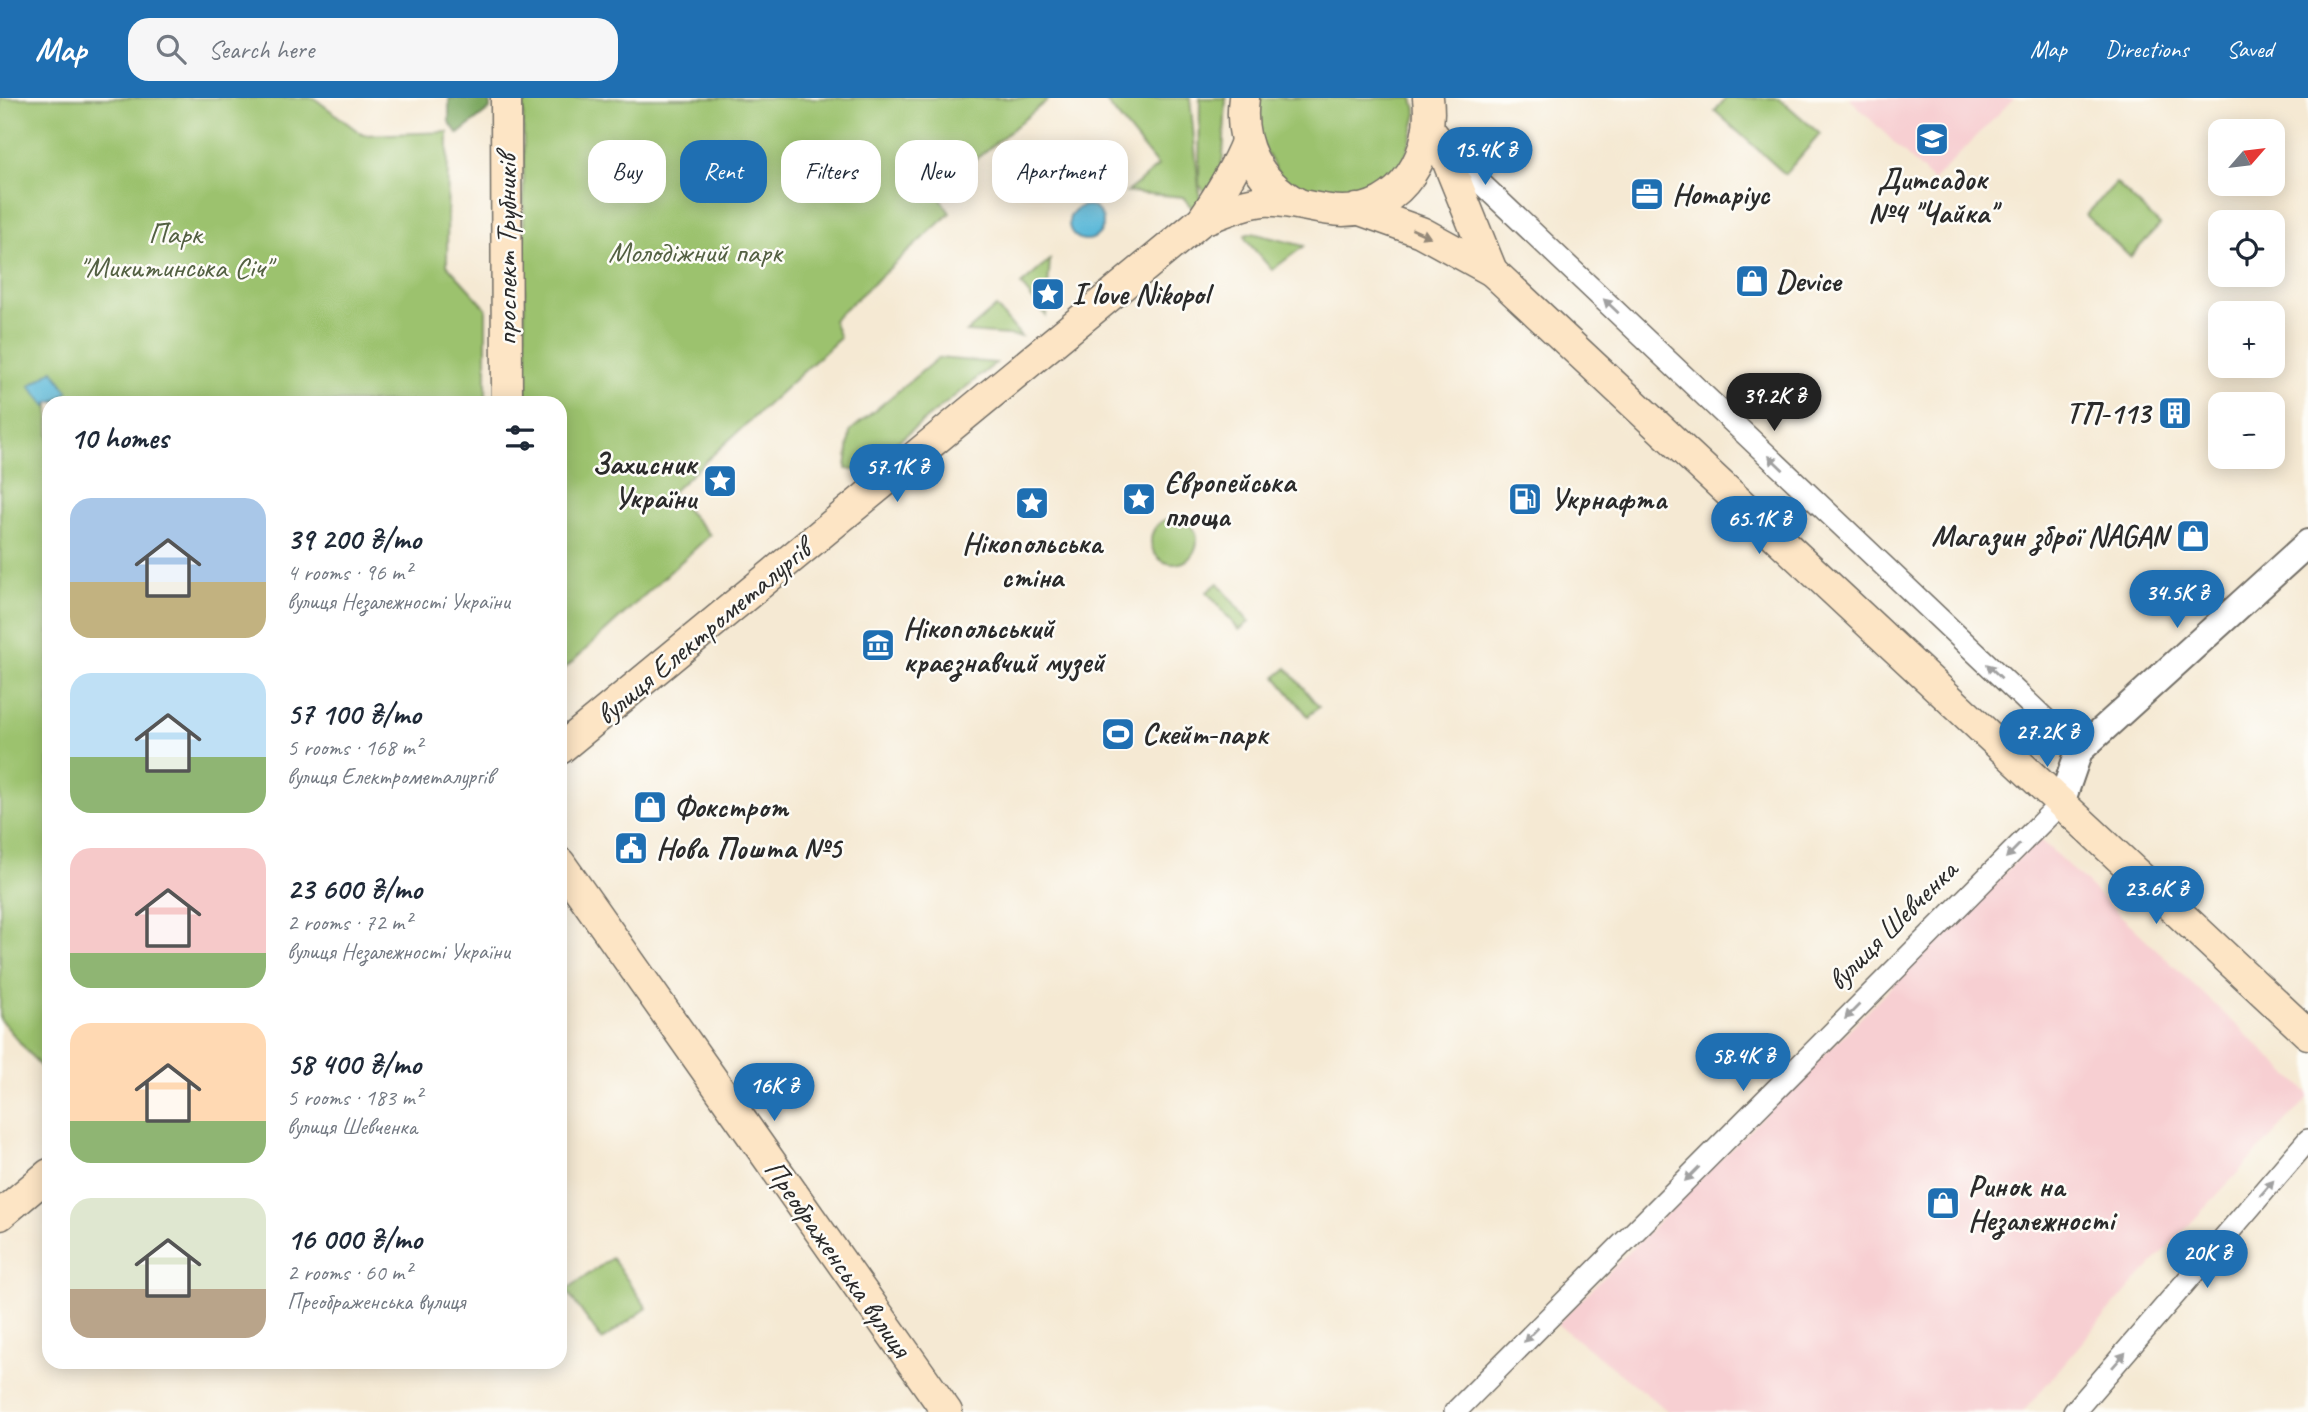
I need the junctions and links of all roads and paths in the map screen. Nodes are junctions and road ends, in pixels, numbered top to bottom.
1 (506, 98) edge
2 (1244, 98) edge
3 (1429, 98) edge
4 (1435, 138) junction
5 (1246, 142) junction
6 (1297, 203) junction
7 (1357, 209) junction
8 (1202, 220) junction
9 (1492, 271) junction
10 (507, 396) edge
11 (2308, 543) edge
12 (567, 744) edge
13 (2079, 751) junction
14 (2061, 803) junction
15 (567, 873) edge
16 (2308, 1034) edge
17 (2308, 1140) edge
18 (42, 1180) edge
19 (0, 1215) edge
20 (947, 1412) edge
21 (1455, 1412) edge
22 (2074, 1412) edge

1 - 10 main road, проспект Трубників
2 - 5 main road, вулиця Електрометалургів
3 - 4 main road, вулиця Електрометалургів
4 - 7 main road, вулиця Електрометалургів
4 - 9 main road
13 -> 4 street
5 - 6 main road
5 - 8 main road, вулиця Електрометалургів
6 - 7 main road, вулиця Електрометалургів
6 - 8 main road, вулиця Електрометалургів
7 -> 9 main road
8 - 12 main road, вулиця Електрометалургів
9 - 14 main road
11 - 13 street, вулиця Шевченка
13 - 14 street, вулиця Шевченка
14 - 16 main road
14 -> 21 street, вулиця Шевченка
15 - 20 main road, Преображенська вулиця
22 -> 17 street
18 - 19 main road

